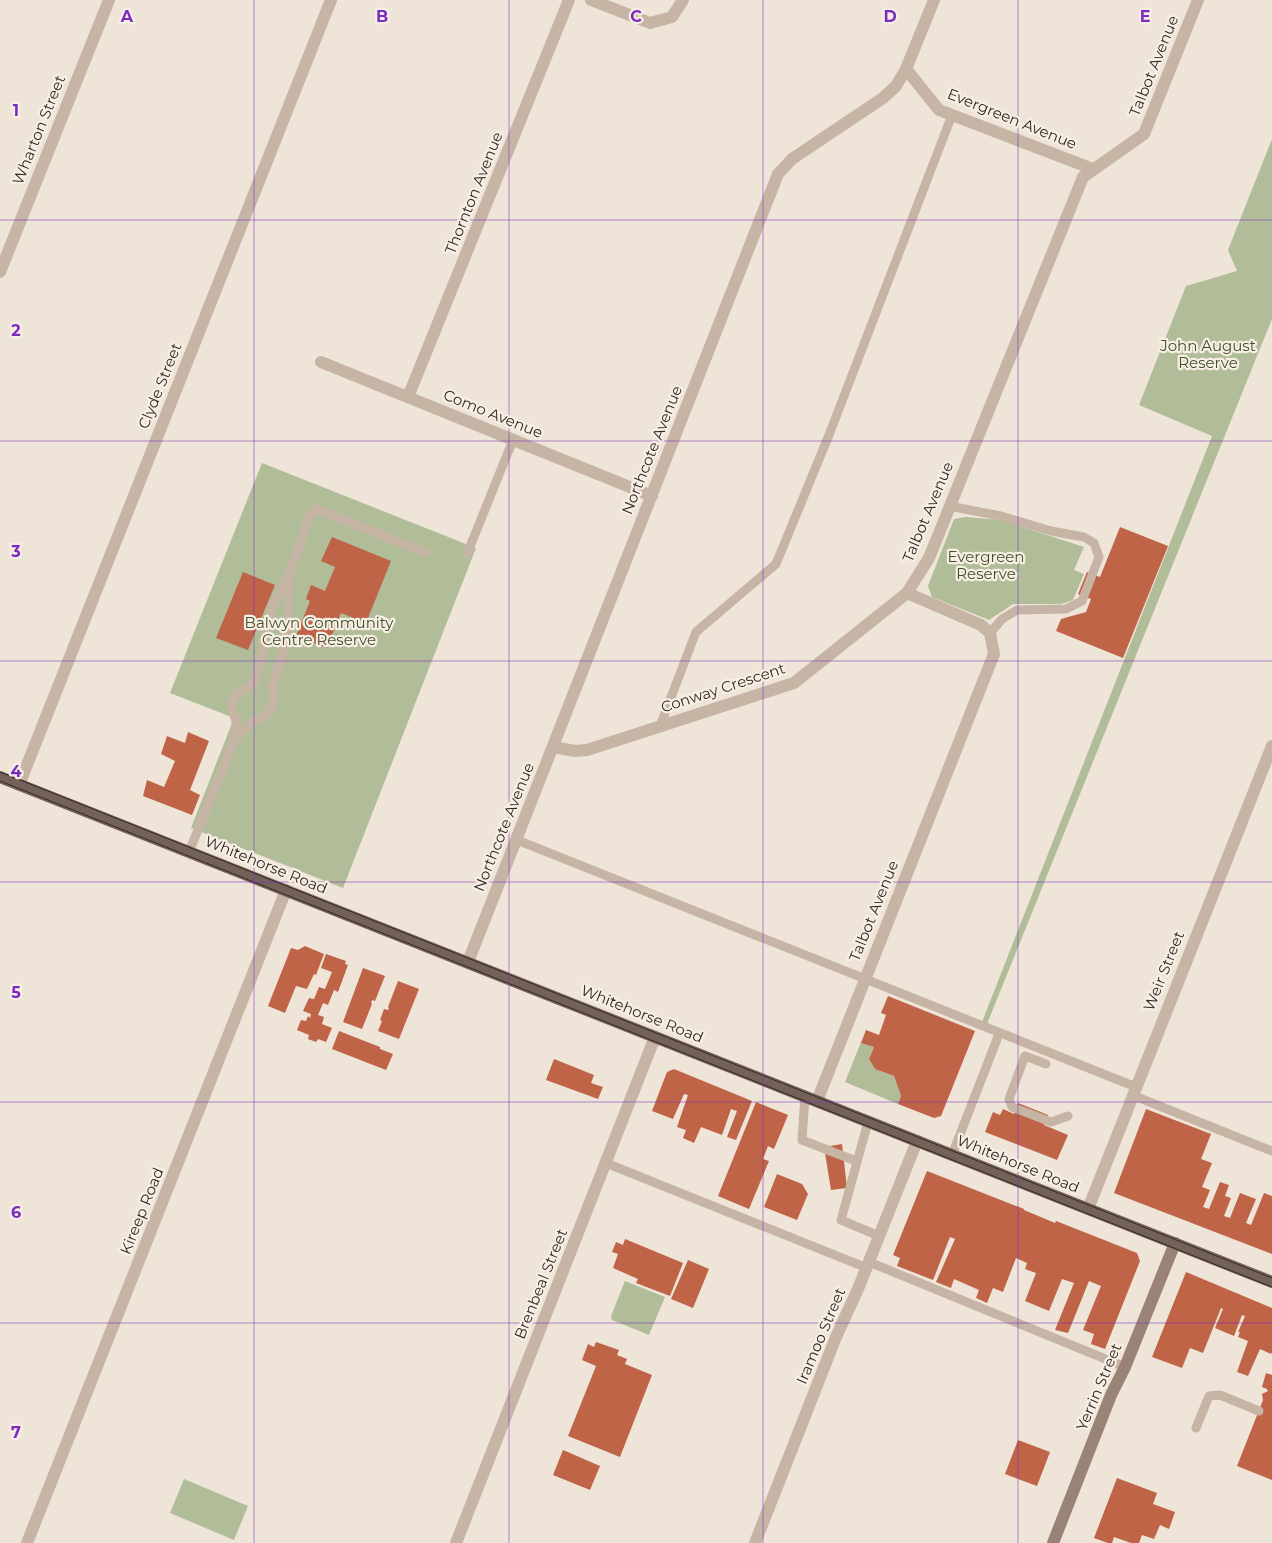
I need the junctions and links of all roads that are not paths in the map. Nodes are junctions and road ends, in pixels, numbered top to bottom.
1 (108, 0) edge
2 (331, 0) edge
3 (569, 0) edge
4 (592, 0) edge
5 (682, 0) edge
6 (934, 0) edge
7 (1198, 0) edge
8 (906, 69) junction
9 (952, 115) junction
10 (1093, 169) junction
11 (0, 272) edge
12 (321, 362) dead end
13 (408, 397) junction
14 (513, 440) junction
15 (652, 496) junction
16 (949, 506) junction
17 (426, 553) dead end
18 (467, 554) dead end
19 (289, 574) junction
20 (907, 594) junction
21 (990, 633) junction
22 (660, 726) junction
23 (235, 739) junction
24 (1272, 746) edge
25 (554, 747) junction
26 (0, 777) edge
27 (19, 785) junction
28 (517, 840) junction
29 (189, 852) junction
30 (286, 890) junction
31 (468, 962) junction
32 (865, 978) junction
33 (999, 1034) junction
34 (655, 1037) junction
35 (1046, 1064) dead end
36 (1134, 1091) junction
37 (811, 1099) junction
38 (1068, 1116) dead end
39 (868, 1122) junction
40 (916, 1141) junction
41 (1272, 1151) edge
42 (952, 1155) junction
43 (856, 1161) junction
44 (606, 1163) junction
45 (1088, 1209) junction
46 (879, 1236) junction
47 (1175, 1244) junction
48 (868, 1265) junction
49 (1272, 1282) edge
50 (1125, 1367) junction
51 (1259, 1411) dead end
52 (1196, 1428) dead end
53 (27, 1543) edge
54 (456, 1543) edge
55 (755, 1543) edge
56 (1053, 1543) edge

1 - 11 street, Wharton Street
2 - 27 street, Clyde Street
3 - 13 street, Thornton Avenue
4 - 5 street
6 - 8 street, Northcote Avenue
7 - 10 street, Talbot Avenue
8 - 9 street, Evergreen Avenue
8 - 15 street, Northcote Avenue
9 - 10 street, Evergreen Avenue
9 - 22 lane
10 - 16 street, Talbot Avenue
12 - 13 street, Como Avenue
13 - 14 street, Como Avenue
14 - 15 street, Como Avenue
14 - 18 lane
15 - 25 street, Northcote Avenue
16 - 20 street, Talbot Avenue
16 - 21 lane
17 - 19 lane
19 - 23 lane
19 - 23 lane
20 - 21 street
20 - 22 street, Conway Crescent
21 - 32 street, Talbot Avenue
22 - 25 street, Conway Crescent
23 - 29 lane
24 - 36 street, Weir Street
25 - 28 street, Northcote Avenue
26 - 27 main road, Whitehorse Road
27 - 29 main road, Whitehorse Road
28 - 31 street, Northcote Avenue
28 - 32 lane
29 - 30 main road, Whitehorse Road
30 - 31 main road, Whitehorse Road
30 - 53 street, Kireep Road
31 - 34 main road, Whitehorse Road
32 - 33 lane
32 - 37 street, Talbot Avenue
33 - 36 lane
33 - 42 lane
34 - 37 main road, Whitehorse Road
34 - 44 street, Brenbeal Street
35 - 38 lane
36 - 41 lane
36 - 45 street, Weir Street
37 - 39 main road, Whitehorse Road
37 - 43 lane
39 - 40 main road, Whitehorse Road
39 - 43 lane
40 - 42 main road, Whitehorse Road
40 - 46 street, Iramoo Street
42 - 45 main road, Whitehorse Road
43 - 46 lane
44 - 48 lane
44 - 54 street, Brenbeal Street
45 - 47 main road, Whitehorse Road
46 - 48 street, Iramoo Street
47 - 49 main road, Whitehorse Road
47 - 50 street, Yerrin Street
48 - 50 lane
48 - 55 street, Iramoo Street
50 - 56 street, Yerrin Street
51 - 52 lane

